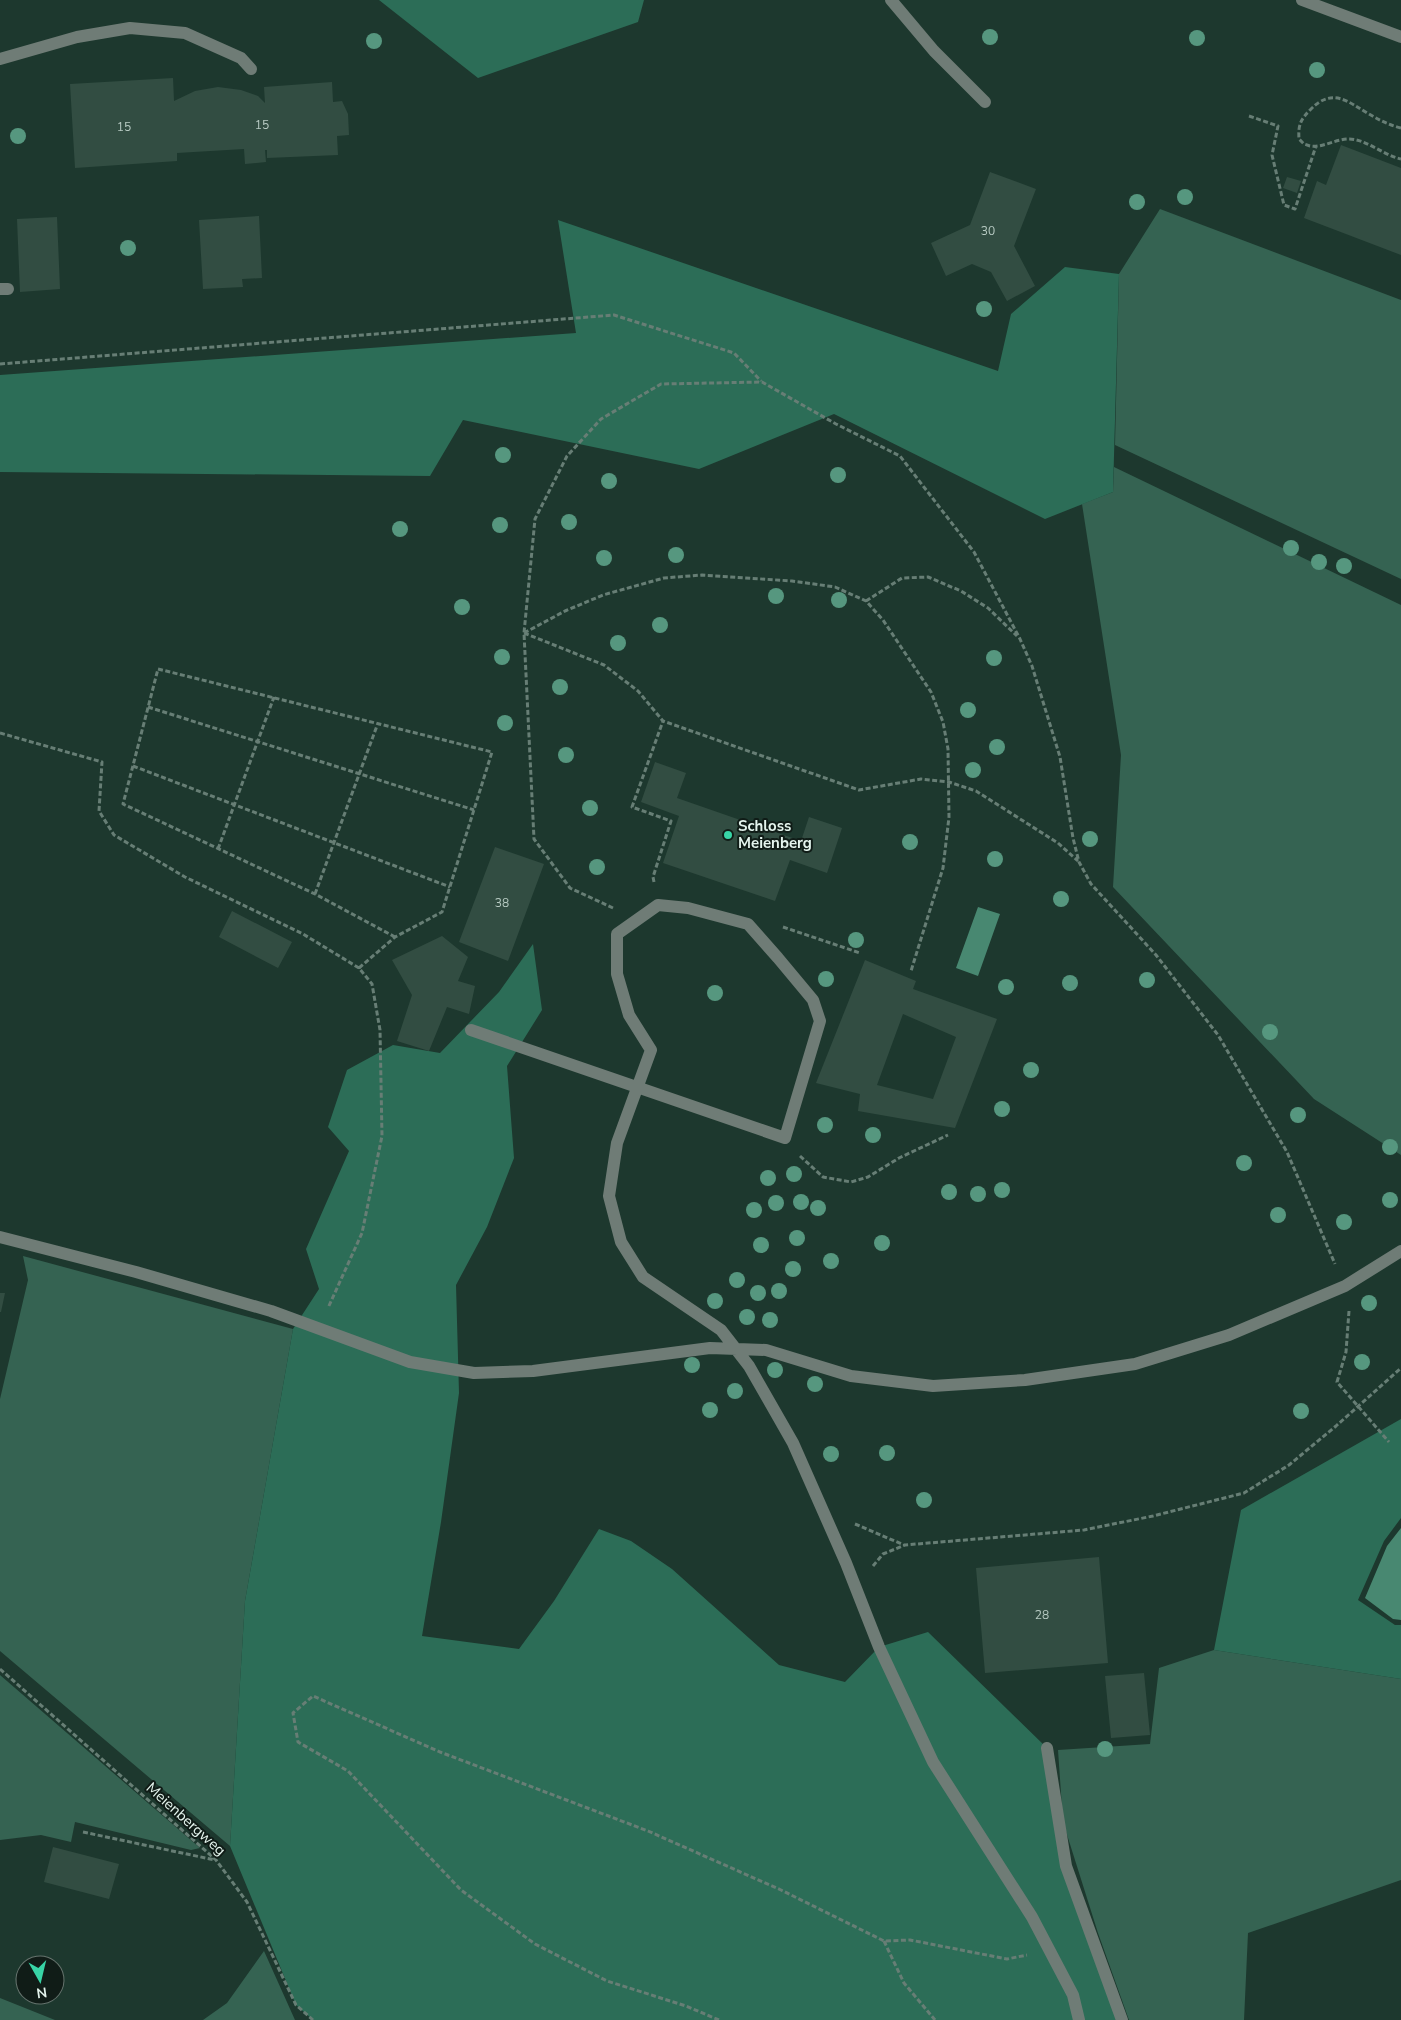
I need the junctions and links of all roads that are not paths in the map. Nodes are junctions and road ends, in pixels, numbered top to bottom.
1 (891, 0) edge
2 (1302, 0) edge
3 (1401, 38) edge
4 (0, 60) edge
5 (251, 69) dead end
6 (985, 102) dead end
7 (471, 1030) dead end
8 (636, 1089) junction
9 (0, 1237) edge
10 (1401, 1251) edge
11 (736, 1347) junction
12 (1047, 1748) dead end
13 (1079, 2020) edge
14 (1122, 2020) edge

1 - 6 street
2 - 3 street
4 - 5 street
7 - 8 street
8 - 8 street
8 - 11 street
9 - 11 street
10 - 11 street
11 - 13 street
12 - 14 street

